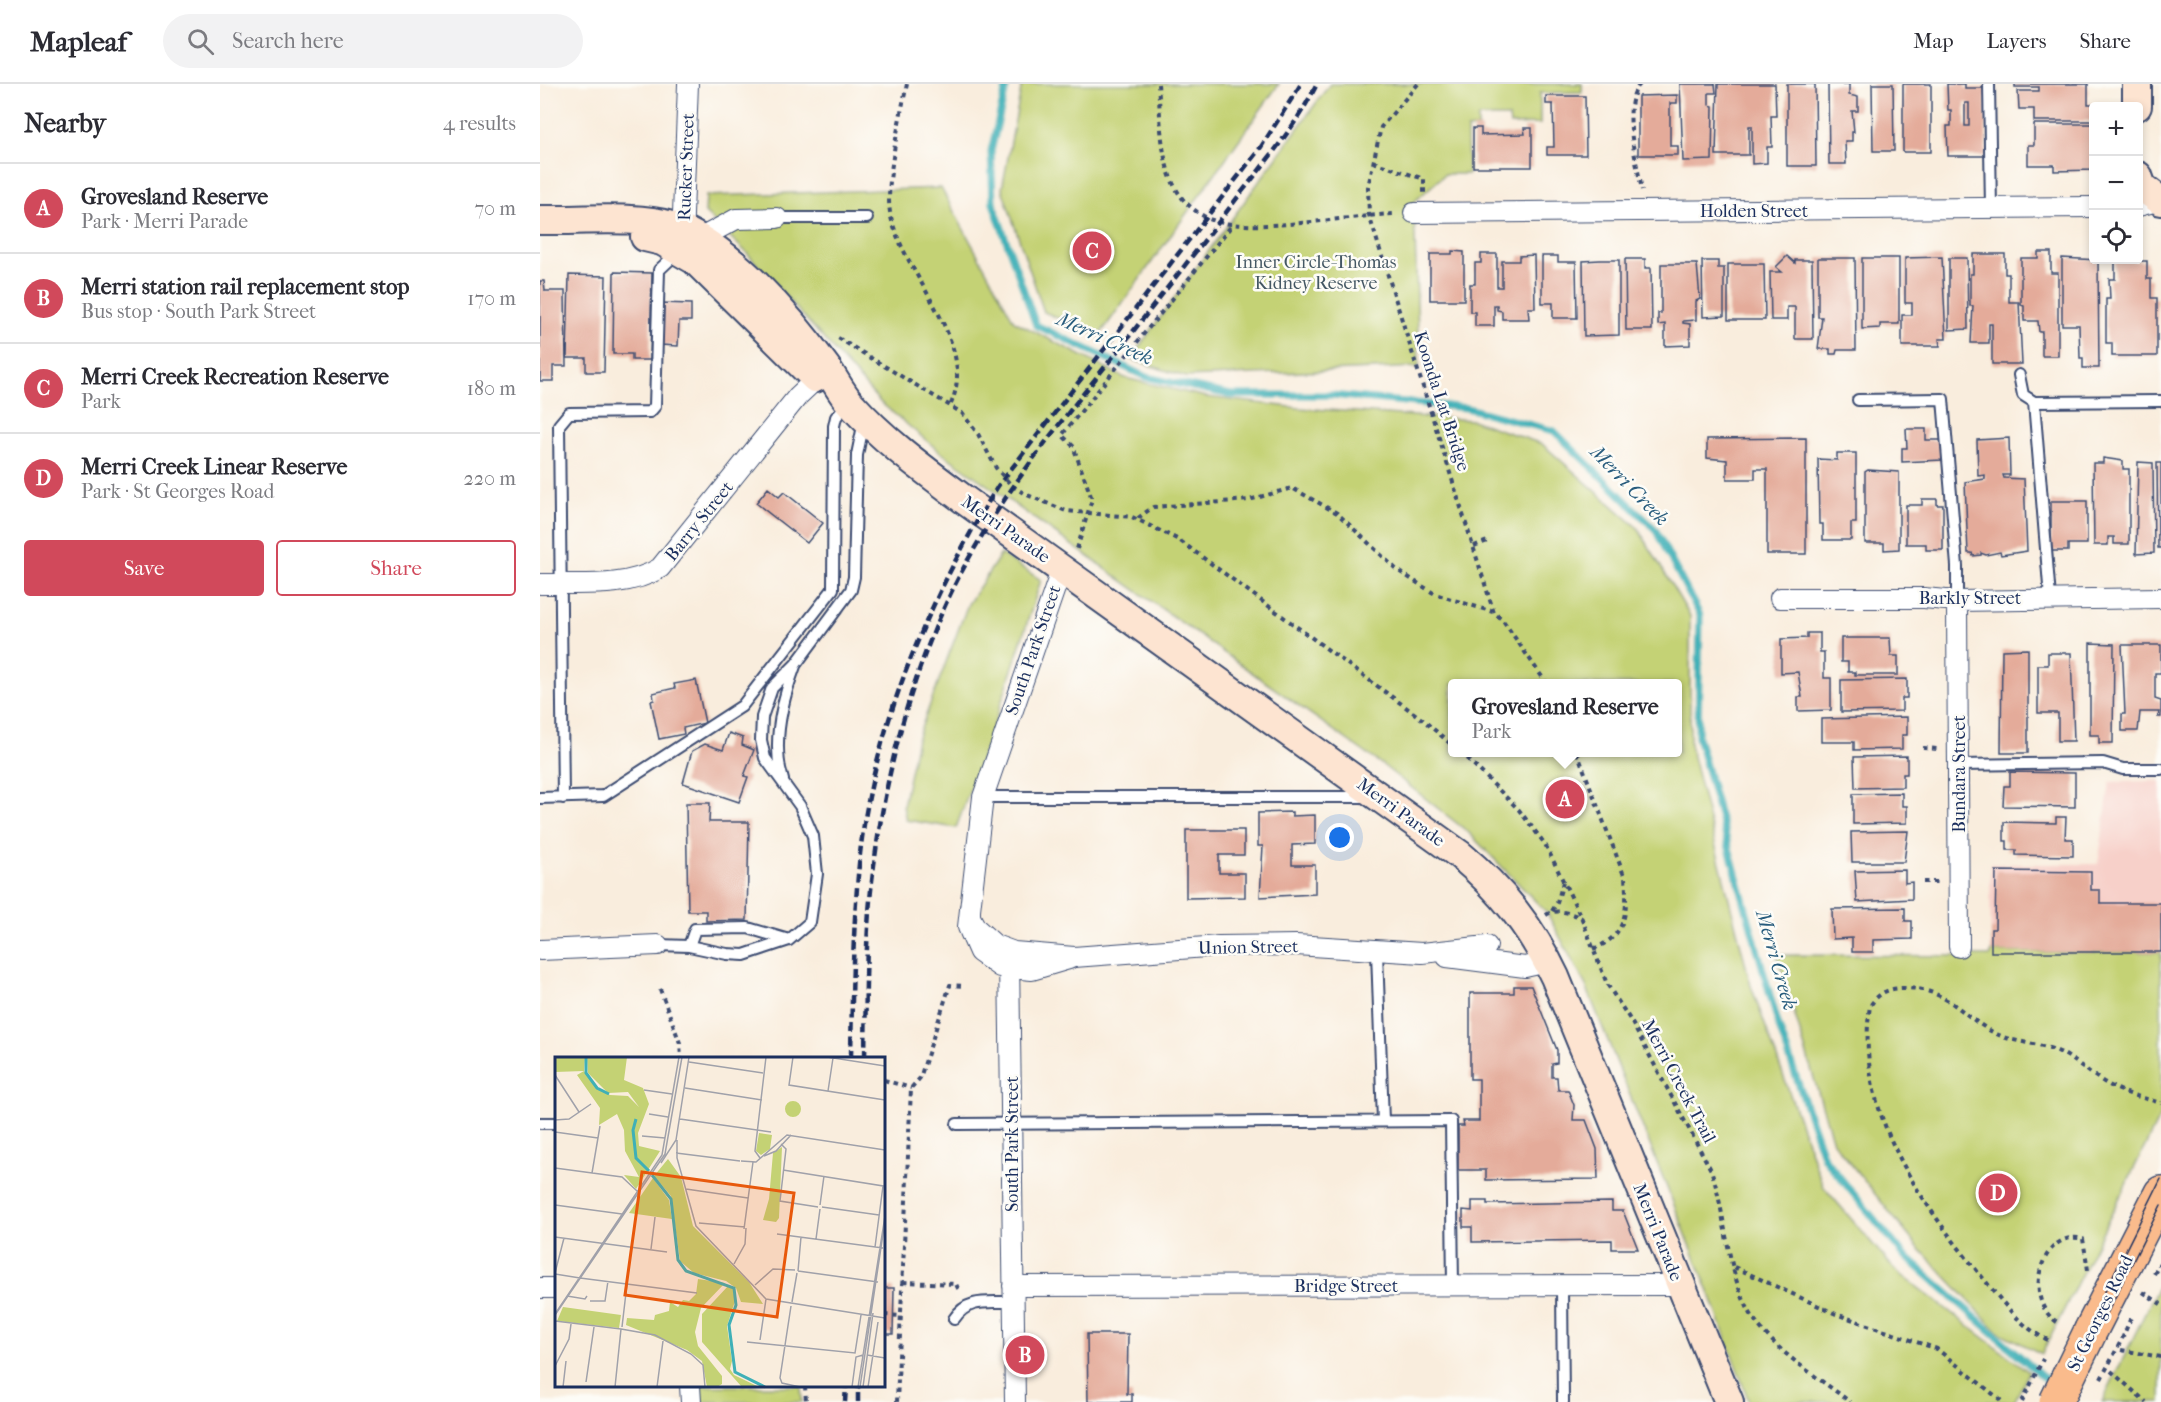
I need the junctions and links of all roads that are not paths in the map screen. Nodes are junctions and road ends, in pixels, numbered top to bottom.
1 (688, 84) edge
2 (1989, 84) edge
3 (2137, 84) edge
4 (2137, 102) edge
5 (2143, 189) edge
6 (2152, 203) edge
7 (2089, 207) edge
8 (1991, 210) junction
9 (1414, 213) road end
10 (777, 218) joint
11 (867, 218) dead end
12 (540, 220) edge
13 (540, 237) edge
14 (688, 239) junction
15 (821, 373) junction
16 (2019, 375) dead end
17 (1858, 400) dead end
18 (2161, 400) edge
19 (2034, 402) junction
20 (857, 410) junction
21 (1065, 570) junction
22 (562, 583) junction
23 (540, 584) edge
24 (1780, 598) dead end
25 (2050, 598) junction
26 (2161, 598) edge
27 (1957, 601) junction
28 (796, 664) junction
29 (1960, 765) junction
30 (2161, 769) edge
31 (786, 786) junction
32 (983, 797) junction
33 (1380, 797) junction
34 (540, 798) edge
35 (563, 798) junction
36 (789, 940) junction
37 (658, 945) joint
38 (689, 946) junction
39 (1486, 946) dead end
40 (1959, 947) dead end
41 (540, 950) edge
42 (1377, 952) junction
43 (1422, 952) junction
44 (1009, 960) junction
45 (1548, 962) junction
46 (1383, 1121) junction
47 (957, 1124) dead end
48 (1013, 1124) junction
49 (2161, 1192) edge
50 (1680, 1285) junction
51 (1453, 1286) junction
52 (1562, 1286) junction
53 (1013, 1294) junction
54 (954, 1319) dead end
55 (690, 1387) edge
56 (691, 1402) edge
57 (1015, 1402) edge
58 (1563, 1402) edge
59 (1729, 1402) edge
60 (2056, 1402) edge

1 - 14 street, Rucker Street
2 - 8 lane
3 - 4 main road
5 - 6 main road
7 - 8 street, Holden Street
8 - 9 street, Holden Street
10 - 11 lane
10 - 14 street
12 - 14 main road
13 - 14 main road
14 - 15 main road, Merri Parade
14 - 22 lane
15 - 20 main road, Merri Parade
15 - 22 street, Barry Street
16 - 19 lane
17 - 27 lane
18 - 19 lane
19 - 25 lane
20 - 21 main road, Merri Parade
20 - 28 lane
20 - 35 lane
21 - 32 street, South Park Street
21 - 33 main road, Merri Parade
22 - 23 street, Barry Street
22 - 35 lane
24 - 27 street, Barkly Street
25 - 26 street, Barkly Street
25 - 27 street, Barkly Street
27 - 29 street, Bundara Street
28 - 31 lane
28 - 31 lane
29 - 30 lane
29 - 40 street, Bundara Street
31 - 36 lane
32 - 33 lane
32 - 44 street, South Park Street
33 - 45 main road, Merri Parade
34 - 35 lane
36 - 38 lane
36 - 38 lane
37 - 38 lane
37 - 41 street
39 - 43 street, Union Street
42 - 43 street, Union Street
42 - 44 street, Union Street
42 - 46 lane
43 - 45 street, Union Street
44 - 48 street, South Park Street
45 - 50 main road, Merri Parade
46 - 48 lane
46 - 51 lane
47 - 48 lane
48 - 53 street, South Park Street
49 - 60 highway, St Georges Road, bridge
50 - 52 street, Bridge Street
50 - 59 main road, Merri Parade
51 - 52 street, Bridge Street
51 - 53 street, Bridge Street
52 - 58 lane
53 - 54 lane, Bridge Street
53 - 57 street, South Park Street
55 - 56 street

